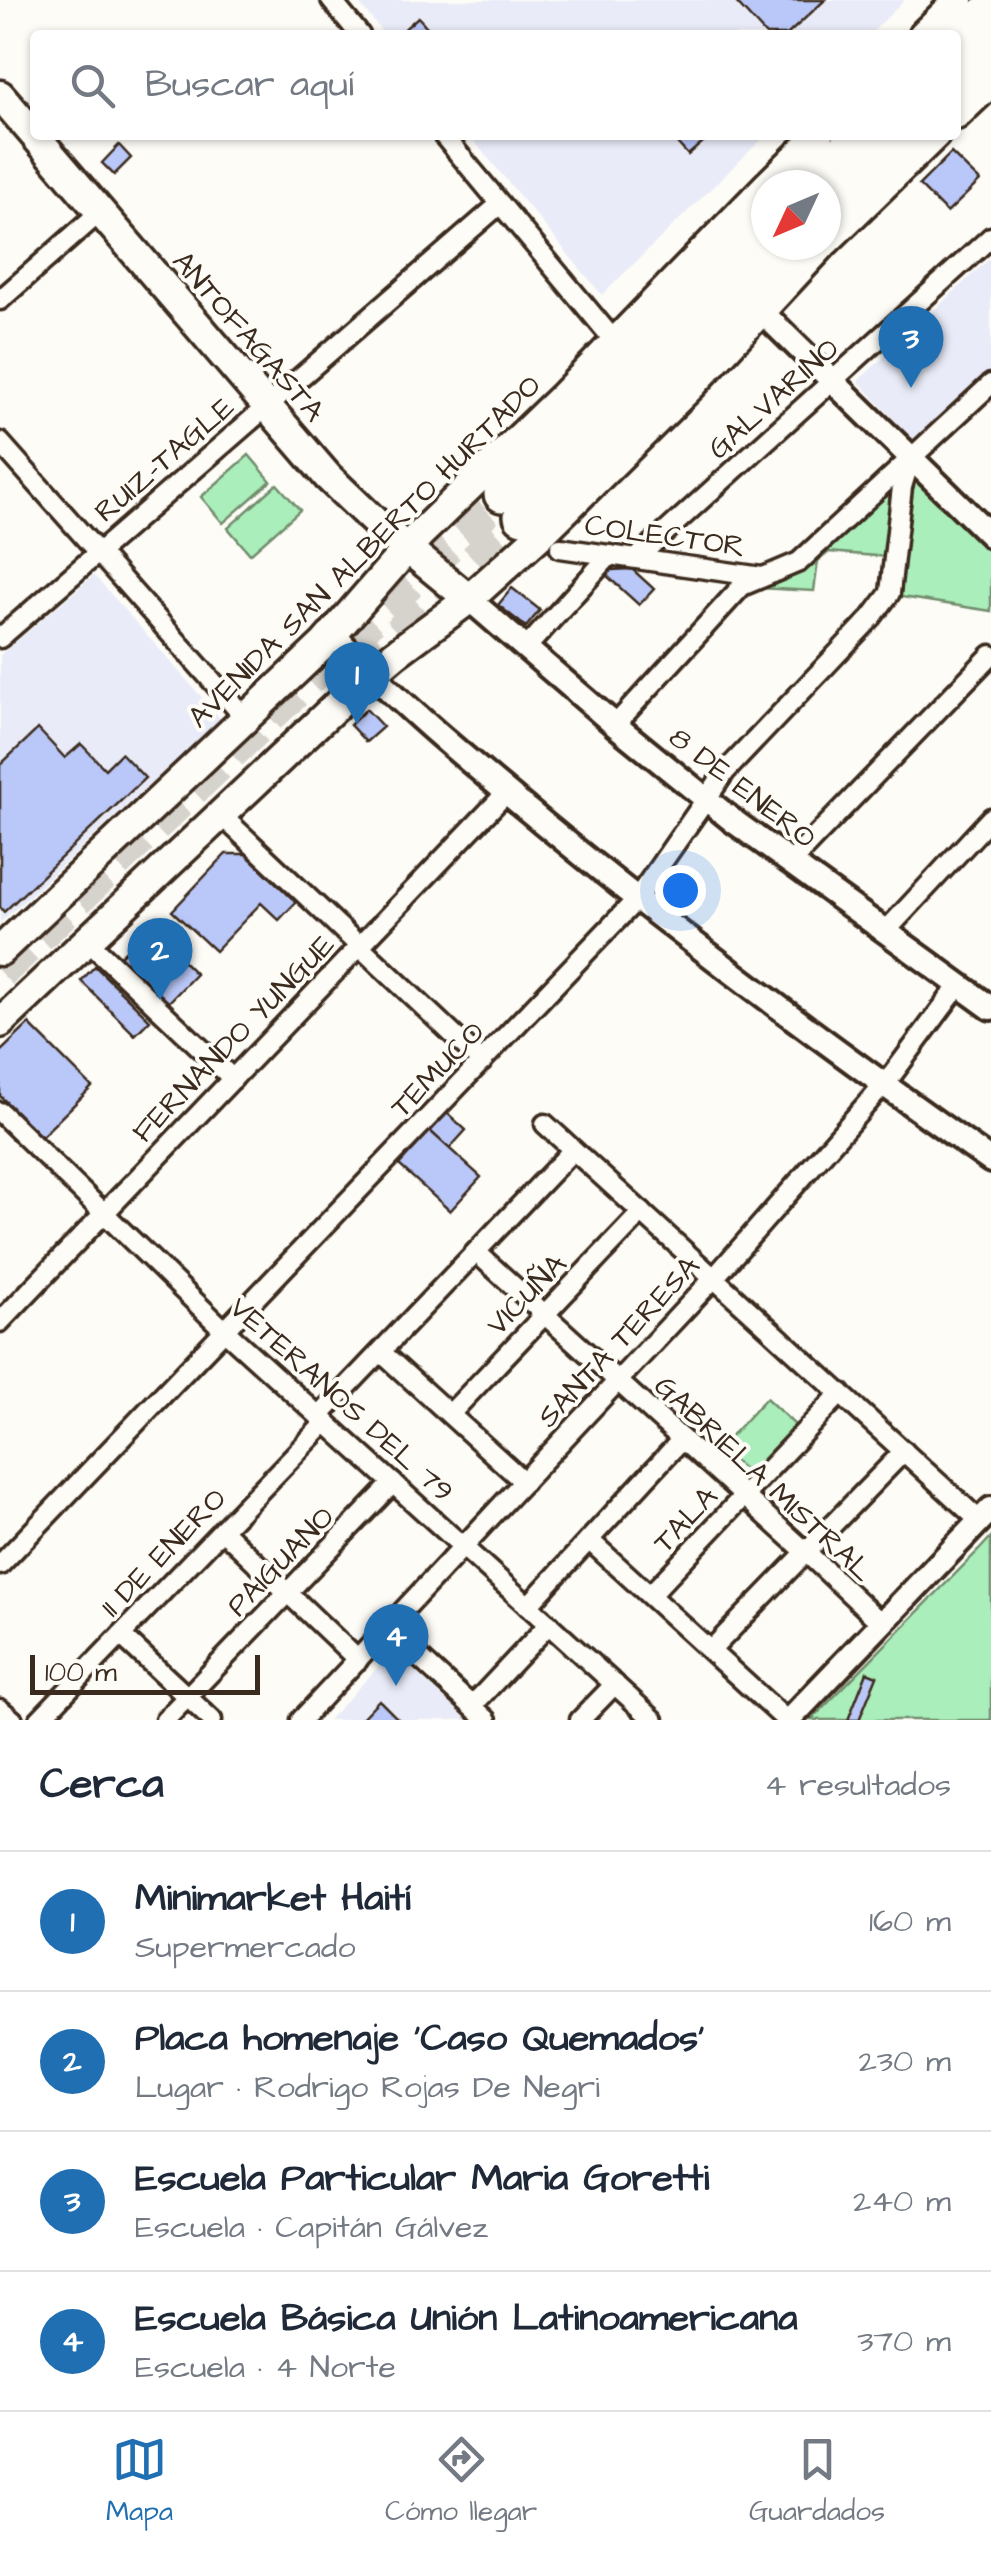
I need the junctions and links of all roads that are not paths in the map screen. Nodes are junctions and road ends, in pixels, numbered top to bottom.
1 (331, 0) edge
2 (959, 0) edge
3 (991, 9) edge
4 (356, 30) edge
5 (927, 30) edge
6 (961, 37) edge
7 (991, 44) edge
8 (961, 73) edge
9 (991, 82) edge
10 (0, 95) edge
11 (961, 110) edge
12 (30, 130) edge
13 (38, 140) edge
14 (447, 140) edge
15 (813, 140) edge
16 (856, 140) edge
17 (893, 140) edge
18 (930, 140) edge
19 (783, 170) edge
20 (825, 170) edge
21 (841, 191) edge
22 (751, 203) edge
23 (500, 204) junction
24 (100, 212) junction
25 (841, 226) edge
26 (991, 236) edge
27 (751, 243) edge
28 (775, 260) edge
29 (808, 260) edge
30 (0, 300) edge
31 (761, 311) junction
32 (616, 343) junction
33 (833, 381) junction
34 (991, 384) edge
35 (267, 406) junction
36 (0, 442) edge
37 (910, 457) junction
38 (375, 522) junction
39 (990, 534) edge
40 (408, 547) junction
41 (560, 548) dead end
42 (98, 552) junction
43 (610, 554) junction
44 (636, 558) junction
45 (390, 569) junction
46 (762, 577) junction
47 (470, 600) junction
48 (333, 634) junction
49 (0, 638) edge
50 (526, 648) junction
51 (991, 655) edge
52 (370, 674) junction
53 (246, 718) junction
54 (616, 724) junction
55 (507, 792) junction
56 (706, 800) junction
57 (220, 814) junction
58 (991, 818) edge
59 (790, 863) junction
60 (636, 900) junction
61 (885, 932) junction
62 (88, 940) junction
63 (360, 946) junction
64 (0, 952) edge
65 (959, 985) junction
66 (991, 1008) edge
67 (0, 1024) edge
68 (482, 1062) junction
69 (233, 1079) junction
70 (884, 1085) junction
71 (0, 1112) edge
72 (545, 1124) dead end
73 (573, 1150) junction
74 (991, 1161) edge
75 (642, 1212) junction
76 (104, 1213) junction
77 (476, 1252) junction
78 (714, 1278) junction
79 (544, 1314) junction
80 (0, 1322) edge
81 (224, 1330) junction
82 (381, 1352) junction
83 (618, 1381) junction
84 (841, 1393) junction
85 (450, 1414) junction
86 (323, 1419) junction
87 (682, 1439) junction
88 (904, 1450) junction
89 (524, 1482) junction
90 (393, 1483) junction
91 (744, 1496) junction
92 (985, 1515) edge
93 (222, 1530) junction
94 (589, 1540) junction
95 (465, 1548) junction
96 (806, 1552) junction
97 (0, 1565) edge
98 (288, 1592) junction
99 (650, 1596) junction
100 (528, 1606) junction
101 (549, 1624) junction
102 (882, 1624) junction
103 (388, 1629) junction
104 (121, 1635) junction
105 (711, 1650) junction
106 (358, 1660) junction
107 (614, 1684) junction
108 (188, 1697) junction
109 (472, 1706) junction
110 (0, 1709) edge
111 (13, 1720) edge
112 (39, 1720) edge
113 (165, 1720) edge
114 (212, 1720) edge
115 (302, 1720) edge
116 (487, 1720) edge
117 (580, 1720) edge
118 (654, 1720) edge
119 (788, 1720) edge

1 - 4 street
2 - 5 main road
3 - 6 highway
7 - 8 highway
9 - 11 main road
10 - 12 main road, ANTOFAGASTA
13 - 24 main road, ANTOFAGASTA
14 - 23 street
15 - 19 main road, AVENIDA SAN ALBERTO HURTADO
16 - 20 highway
17 - 21 highway
18 - 25 main road
22 - 32 main road, AVENIDA SAN ALBERTO HURTADO
23 - 32 street
23 - 35 street, RUIZ-TAGLE
24 - 30 street
24 - 35 main road, ANTOFAGASTA
26 - 33 street, GALVARINO
27 - 28 highway
29 - 31 main road
31 - 33 street
31 - 47 main road
32 - 40 main road, AVENIDA SAN ALBERTO HURTADO
33 - 37 street
33 - 44 street, GALVARINO
34 - 37 street
35 - 38 main road, ANTOFAGASTA
35 - 42 street, RUIZ-TAGLE
36 - 42 street
37 - 39 street
37 - 46 street
37 - 56 street, TEMUCO
38 - 40 main road, ANTOFAGASTA
38 - 45 main road
40 - 45 main road, AVENIDA SAN ALBERTO HURTADO
40 - 47 main road, ANTOFAGASTA
41 - 43 street, COLECTOR
42 - 49 street, RUIZ-TAGLE
42 - 53 street
43 - 44 street, COLECTOR
43 - 50 street
44 - 46 street, COLECTOR
45 - 48 main road, AVENIDA SAN ALBERTO HURTADO
46 - 54 street
47 - 50 street, 8 DE ENERO
47 - 52 main road
48 - 52 street
48 - 53 main road, AVENIDA SAN ALBERTO HURTADO
50 - 54 street, 8 DE ENERO
51 - 59 street
52 - 55 street
52 - 57 main road
53 - 64 main road, AVENIDA SAN ALBERTO HURTADO
54 - 56 street, 8 DE ENERO
55 - 60 street
55 - 63 street, FERNANDO YUNGUE
56 - 59 street, 8 DE ENERO
56 - 60 street, TEMUCO
57 - 62 main road
57 - 63 street
58 - 61 street
59 - 61 street, 8 DE ENERO
60 - 68 street, TEMUCO
60 - 70 street
61 - 65 street, 8 DE ENERO
62 - 67 main road
62 - 69 street
63 - 68 street
63 - 69 street, FERNANDO YUNGUE
65 - 66 street, 8 DE ENERO
65 - 70 street, SANTA TERESA
68 - 81 street, TEMUCO
69 - 76 street, FERNANDO YUNGUE
70 - 74 street
70 - 78 street, SANTA TERESA
71 - 76 street, VETERANOS DEL 79
72 - 73 street
73 - 75 street
73 - 77 street, 11 DE ENERO
75 - 78 street
75 - 79 street, VICUÑA
76 - 80 street, FERNANDO YUNGUE
76 - 81 street, VETERANOS DEL 79
77 - 79 street, GABRIELA MISTRAL
77 - 82 street, 11 DE ENERO
78 - 83 street, SANTA TERESA
78 - 84 street
79 - 83 street, GABRIELA MISTRAL
79 - 85 street, VICUÑA
81 - 86 street, VETERANOS DEL 79
81 - 97 street, TEMUCO
82 - 85 street
82 - 86 street, 11 DE ENERO
83 - 87 street, GABRIELA MISTRAL
83 - 89 street, SANTA TERESA
84 - 88 street
84 - 91 street, TALA
85 - 89 street
86 - 90 street, VETERANOS DEL 79
86 - 93 street, 11 DE ENERO
87 - 91 street, GABRIELA MISTRAL
87 - 94 street
88 - 92 street
88 - 96 street
89 - 95 street, SANTA TERESA
90 - 95 street, VETERANOS DEL 79
90 - 98 street, PAIGUANO
91 - 96 street, GABRIELA MISTRAL
91 - 99 street, TALA
92 - 102 street
93 - 98 street
93 - 104 street, 11 DE ENERO
94 - 99 street
94 - 100 street
95 - 100 street, VETERANOS DEL 79
95 - 103 street, SANTA TERESA
96 - 102 street, GABRIELA MISTRAL
96 - 105 street
98 - 106 street
98 - 108 street, PAIGUANO
99 - 105 street
100 - 101 street, VETERANOS DEL 79
101 - 107 street, VETERANOS DEL 79
101 - 109 street
102 - 119 street
103 - 106 street, SANTA TERESA
103 - 109 street
104 - 108 street
104 - 112 street, 11 DE ENERO
105 - 119 street
106 - 115 street, SANTA TERESA
107 - 117 street
107 - 118 street, VETERANOS DEL 79
108 - 113 street, PAIGUANO
108 - 114 street
109 - 116 street
110 - 111 street

